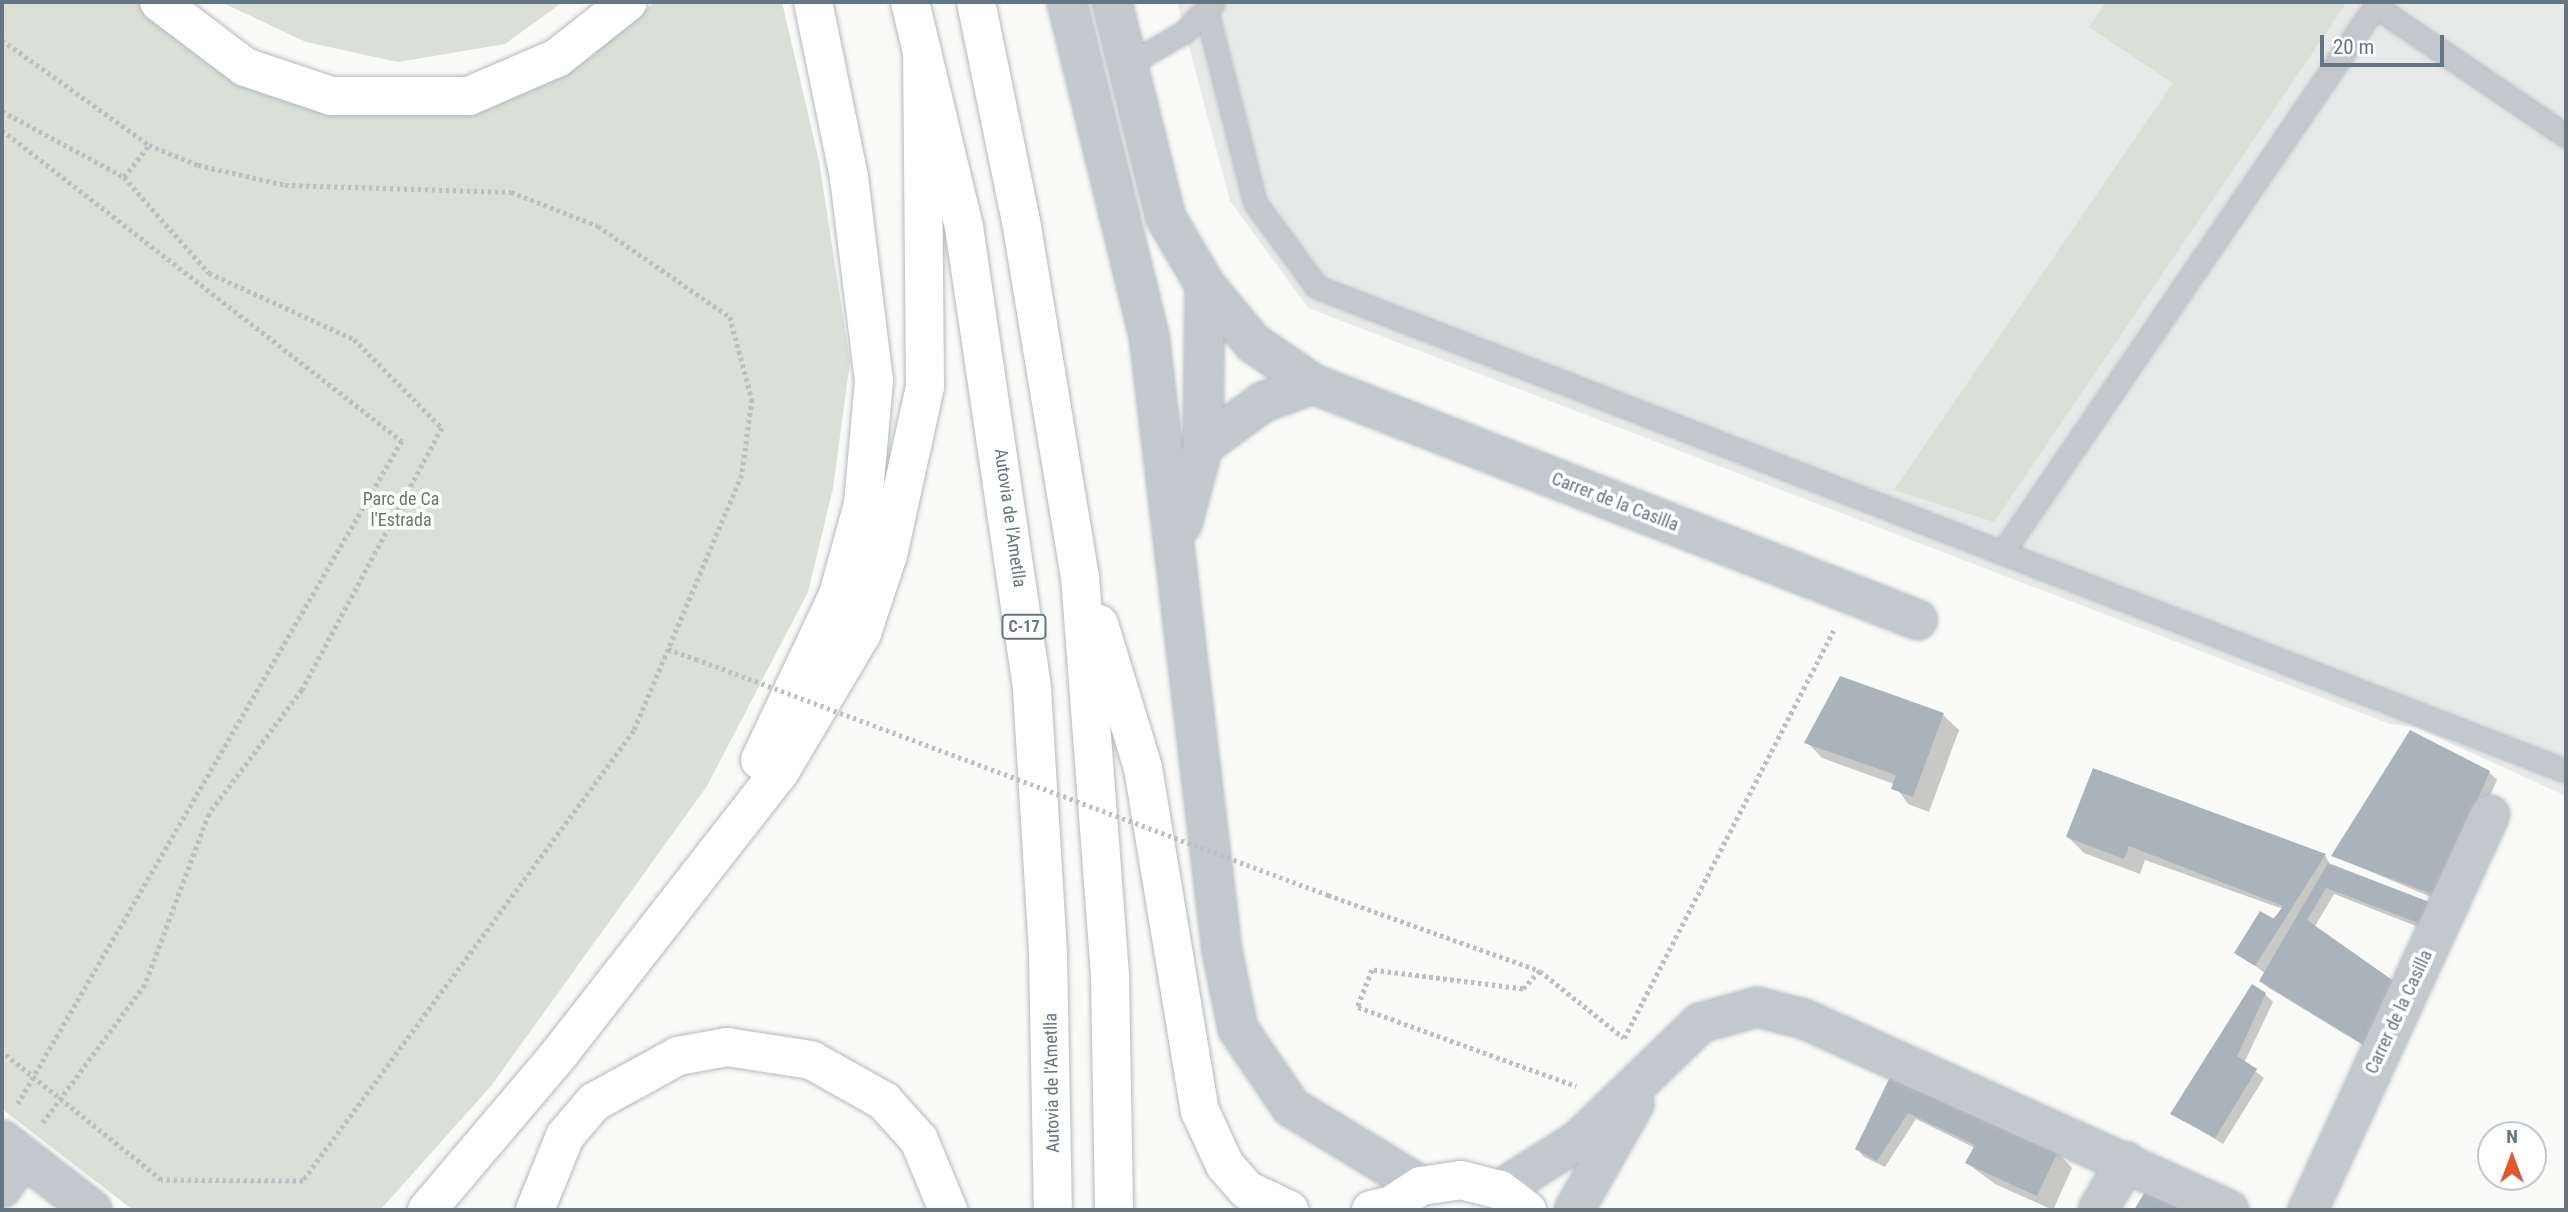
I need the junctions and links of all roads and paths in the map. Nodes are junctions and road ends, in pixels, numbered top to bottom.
1 (159, 2) edge
2 (628, 2) edge
3 (813, 2) edge
4 (910, 2) edge
5 (976, 2) edge
6 (1067, 2) edge
7 (1112, 2) edge
8 (2376, 4) edge
9 (1210, 8) edge
10 (2, 40) edge
11 (922, 52) junction
12 (1128, 64) junction
13 (2, 111) edge
14 (2, 130) edge
15 (2566, 136) edge
16 (149, 145) junction
17 (124, 177) junction
18 (1205, 285) junction
19 (1312, 384) junction
20 (1203, 446) junction
21 (1178, 540) junction
22 (2002, 554) junction
23 (1080, 576) junction
24 (1850, 593) junction
25 (1918, 620) dead end
26 (668, 649) junction
27 (2566, 771) edge
28 (2490, 814) dead end
29 (678, 900) junction
30 (1540, 971) junction
31 (1624, 1038) junction
32 (1616, 1048) dead end
33 (2, 1052) edge
34 (1656, 1065) junction
35 (35, 1076) junction
36 (1584, 1089) dead end
37 (62, 1095) junction
38 (13, 1135) edge
39 (2126, 1162) junction
40 (1421, 1186) junction
41 (2, 1188) edge
42 (1514, 1200) edge
43 (1381, 1209) edge
44 (92, 1210) edge
45 (426, 1210) edge
46 (535, 1210) edge
47 (948, 1210) edge
48 (1053, 1210) edge
49 (1114, 1210) edge
50 (1289, 1210) edge
51 (1574, 1210) edge
52 (2098, 1210) edge
53 (2229, 1210) edge
54 (2308, 1210) edge

1 - 2 main road
3 - 29 main road
4 - 11 main road, Autovia de l'Ametlla / C-17
5 - 23 main road
6 - 21 street
7 - 12 street, Carrer de la Casilla
8 - 15 lane
8 - 22 lane
9 - 12 lane
9 - 22 lane
10 - 16 path
11 - 29 main road
11 - 48 main road, Autovia de l'Ametlla / C-17
12 - 18 street, Carrer de la Casilla
13 - 17 path
14 - 35 path
16 - 17 path
16 - 26 path
17 - 37 path
18 - 19 street, Carrer de la Casilla
18 - 20 street
19 - 20 street
19 - 24 street, Carrer de la Casilla
20 - 21 street
21 - 40 street
22 - 27 lane
23 - 49 main road
23 - 50 main road
24 - 25 street, Carrer de la Casilla
24 - 31 path
26 - 30 path, bridge
26 - 37 path
28 - 54 street, Carrer de la Casilla
29 - 45 main road
30 - 31 path
30 - 36 path
31 - 32 path
31 - 34 path
33 - 35 path
34 - 39 street
34 - 42 street
34 - 51 street
35 - 37 path
35 - 38 path
37 - 38 path
38 - 41 street
38 - 44 street
39 - 52 street
39 - 53 street
40 - 42 main road
40 - 43 main road
46 - 47 main road

